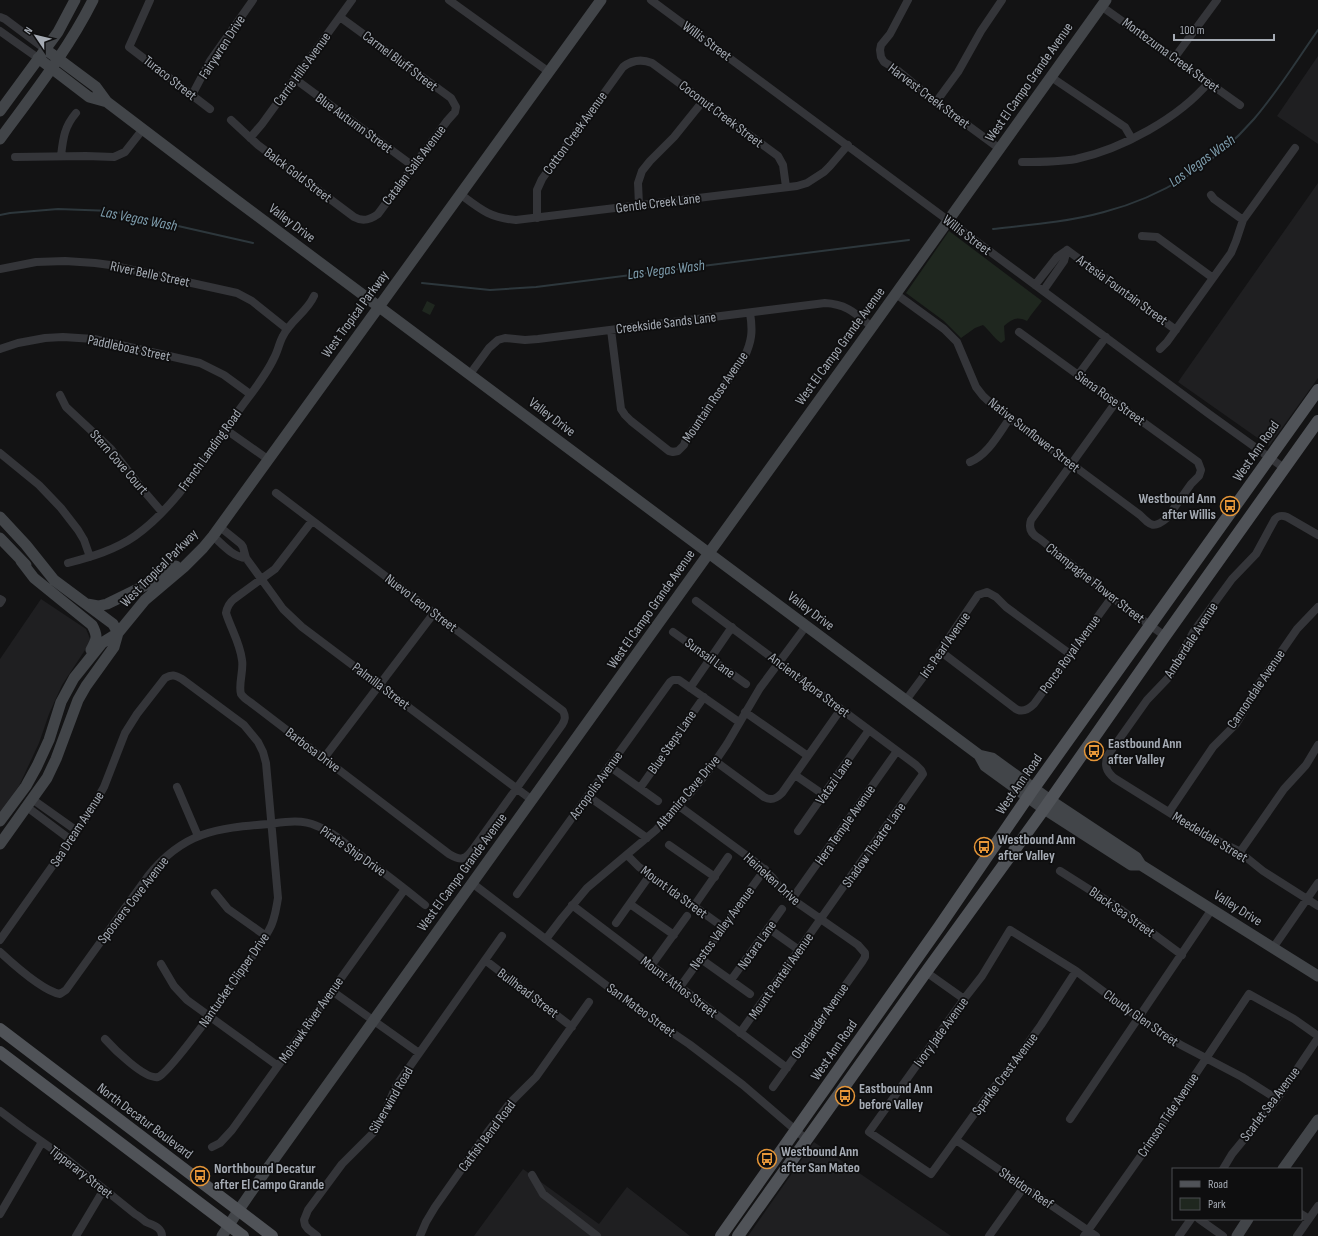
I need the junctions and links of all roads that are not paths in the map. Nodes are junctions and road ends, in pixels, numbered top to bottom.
1 (75, 0) edge
2 (93, 0) edge
3 (150, 0) edge
4 (253, 0) edge
5 (352, 0) edge
6 (450, 0) edge
7 (602, 0) edge
8 (651, 0) edge
9 (908, 0) edge
10 (1002, 0) edge
11 (1216, 0) edge
12 (1104, 3) edge
13 (0, 17) edge
14 (340, 17) junction
15 (0, 31) edge
16 (45, 49) junction
17 (1175, 57) junction
18 (38, 58) junction
19 (58, 59) junction
20 (636, 61) joint
21 (51, 68) junction
22 (549, 72) junction
23 (1051, 77) junction
24 (294, 79) junction
25 (1208, 82) junction
26 (192, 95) junction
27 (703, 101) junction
28 (107, 102) junction
29 (936, 102) junction
30 (1240, 104) dead end
31 (456, 107) joint
32 (210, 109) dead end
33 (0, 111) edge
34 (76, 113) dead end
35 (231, 120) dead end
36 (143, 129) junction
37 (250, 138) junction
38 (1132, 138) junction
39 (0, 139) edge
40 (848, 145) junction
41 (1295, 148) dead end
42 (1000, 149) junction
43 (61, 156) junction
44 (15, 157) dead end
45 (1022, 162) dead end
46 (414, 166) junction
47 (786, 187) junction
48 (460, 194) junction
49 (1211, 195) dead end
50 (639, 205) junction
51 (537, 218) junction
52 (369, 219) joint
53 (948, 220) junction
54 (1243, 220) junction
55 (1142, 236) dead end
56 (1067, 250) junction
57 (0, 269) edge
58 (1213, 278) junction
59 (1035, 285) junction
60 (1043, 291) junction
61 (896, 294) junction
62 (314, 296) dead end
63 (379, 306) junction
64 (750, 313) junction
65 (872, 327) junction
66 (287, 329) junction
67 (611, 330) junction
68 (1176, 330) junction
69 (1019, 332) dead end
70 (1106, 337) junction
71 (0, 349) edge
72 (1160, 349) dead end
73 (470, 374) junction
74 (1078, 375) junction
75 (1318, 390) edge
76 (250, 394) junction
77 (60, 395) dead end
78 (1116, 402) junction
79 (1010, 418) junction
80 (1318, 421) edge
81 (225, 429) junction
82 (0, 454) edge
83 (1270, 458) junction
84 (269, 460) junction
85 (970, 462) dead end
86 (1072, 464) junction
87 (1284, 468) junction
88 (276, 493) dead end
89 (162, 512) junction
90 (0, 517) edge
91 (312, 521) junction
92 (1158, 525) joint
93 (220, 527) junction
94 (1318, 535) edge
95 (213, 536) junction
96 (0, 538) edge
97 (238, 541) junction
98 (203, 548) junction
99 (230, 551) junction
100 (709, 553) junction
101 (90, 557) junction
102 (246, 558) junction
103 (21, 561) junction
104 (68, 563) dead end
105 (262, 579) junction
106 (1112, 596) junction
107 (696, 601) dead end
108 (84, 603) junction
109 (1318, 607) edge
110 (434, 613) junction
111 (806, 626) junction
112 (1150, 626) junction
113 (732, 627) junction
114 (674, 632) dead end
115 (118, 633) junction
116 (1165, 636) junction
117 (940, 651) junction
118 (1070, 654) junction
119 (710, 658) junction
120 (779, 662) junction
121 (171, 674) joint
122 (74, 678) junction
123 (746, 684) dead end
124 (380, 685) junction
125 (690, 688) junction
126 (704, 697) junction
127 (906, 700) junction
128 (841, 709) junction
129 (745, 712) junction
130 (739, 722) junction
131 (869, 730) junction
132 (1318, 745) edge
133 (898, 750) junction
134 (808, 756) junction
135 (324, 758) junction
136 (715, 761) junction
137 (1105, 765) joint
138 (609, 766) junction
139 (921, 770) joint
140 (795, 775) junction
141 (177, 787) dead end
142 (516, 788) junction
143 (640, 788) junction
144 (1031, 793) junction
145 (824, 795) junction
146 (18, 796) junction
147 (588, 796) junction
148 (532, 800) junction
149 (658, 801) dead end
150 (29, 803) junction
151 (1047, 805) junction
152 (679, 806) junction
153 (1169, 812) junction
154 (59, 818) junction
155 (0, 821) edge
156 (271, 823) junction
157 (53, 826) junction
158 (798, 831) dead end
159 (77, 832) junction
160 (198, 836) junction
161 (647, 838) junction
162 (71, 840) junction
163 (0, 844) edge
164 (669, 844) dead end
165 (1240, 852) junction
166 (627, 855) junction
167 (728, 857) dead end
168 (765, 869) junction
169 (1060, 871) dead end
170 (650, 875) junction
171 (715, 877) junction
172 (472, 883) junction
173 (1318, 884) edge
174 (405, 889) junction
175 (216, 893) dead end
176 (517, 894) dead end
177 (792, 899) junction
178 (1307, 899) junction
179 (630, 904) junction
180 (425, 905) dead end
181 (572, 905) junction
182 (694, 906) junction
183 (1318, 906) edge
184 (782, 909) dead end
185 (1212, 910) junction
186 (687, 916) dead end
187 (821, 919) junction
188 (616, 923) dead end
189 (723, 927) junction
190 (939, 927) junction
191 (768, 928) junction
192 (1010, 930) joint
193 (674, 935) junction
194 (266, 936) junction
195 (502, 936) dead end
196 (546, 939) junction
197 (0, 940) edge
198 (1273, 948) junction
199 (799, 950) junction
200 (0, 952) edge
201 (865, 953) joint
202 (1182, 955) junction
203 (700, 959) junction
204 (485, 960) junction
205 (160, 964) dead end
206 (651, 966) junction
207 (1076, 971) junction
208 (926, 972) junction
209 (1318, 976) edge
210 (731, 980) junction
211 (680, 987) junction
212 (332, 991) junction
213 (892, 992) junction
214 (750, 994) dead end
215 (964, 999) junction
216 (589, 1002) dead end
217 (209, 1016) junction
218 (1139, 1018) junction
219 (374, 1021) junction
220 (572, 1027) junction
221 (0, 1028) edge
222 (740, 1033) junction
223 (1318, 1037) edge
224 (105, 1039) dead end
225 (0, 1052) edge
226 (419, 1053) junction
227 (1206, 1058) junction
228 (278, 1066) junction
229 (786, 1068) junction
230 (773, 1087) dead end
231 (1277, 1098) junction
232 (0, 1111) edge
233 (1070, 1119) dead end
234 (1318, 1120) edge
235 (796, 1130) junction
236 (807, 1140) junction
237 (956, 1140) junction
238 (42, 1142) junction
239 (212, 1147) dead end
240 (1224, 1168) edge
241 (1284, 1168) edge
242 (931, 1174) joint
243 (532, 1176) dead end
244 (1024, 1187) junction
245 (104, 1189) junction
246 (1318, 1206) edge
247 (238, 1211) junction
248 (0, 1214) edge
249 (1302, 1215) edge
250 (1309, 1219) junction
251 (1190, 1220) edge
252 (1200, 1220) edge
253 (1247, 1220) edge
254 (229, 1225) junction
255 (1086, 1233) edge
256 (162, 1234) edge
257 (76, 1236) edge
258 (222, 1236) edge
259 (243, 1236) edge
260 (272, 1236) edge
261 (317, 1236) edge
262 (420, 1236) edge
263 (597, 1236) edge
264 (720, 1236) edge
265 (738, 1236) edge
266 (989, 1236) edge
267 (1096, 1236) edge
268 (1179, 1236) edge
269 (1223, 1236) edge
270 (1237, 1236) edge
271 (1297, 1236) edge

1 - 16 street
2 - 19 street
3 - 26 street, Turaco Street
4 - 26 street, Fairywren Drive
5 - 14 street, Carrie Hills Avenue
6 - 22 street
7 - 22 street, West Tropical Parkway
8 - 40 street, Willis Street
9 - 29 street, Harvest Creek Street
10 - 29 street
11 - 17 street
12 - 17 street, Montezuma Creek Street
12 - 23 street, West El Campo Grande Avenue
13 - 16 street, Valley Drive
14 - 24 street, Carrie Hills Avenue
14 - 31 street, Carmel Bluff Street
15 - 18 street, Valley Drive
16 - 18 street
16 - 19 street, Valley Drive
17 - 25 street, Montezuma Creek Street
18 - 21 street, Valley Drive
18 - 33 street
19 - 21 street
19 - 28 street, Valley Drive
20 - 27 street, Coconut Creek Street
20 - 51 street, Cotton Creek Avenue
21 - 28 street, Valley Drive
21 - 39 street
22 - 48 street, West Tropical Parkway
23 - 38 street
23 - 42 street, West El Campo Grande Avenue
24 - 37 street, Carrie Hills Avenue
24 - 46 street, Blue Autumn Street
25 - 30 street, Montezuma Creek Street
25 - 38 street
26 - 32 street, Turaco Street
27 - 47 street, Coconut Creek Street
27 - 50 street
28 - 36 street, Valley Drive
29 - 42 street, Harvest Creek Street
31 - 46 street, Catalan Sails Avenue
34 - 43 street
35 - 37 street, Balck Gold Street
36 - 43 street
36 - 63 street, Valley Drive
37 - 52 street, Balck Gold Street
38 - 45 street
40 - 47 street, Gentle Creek Lane
40 - 53 street, Willis Street
41 - 54 street
42 - 53 street, West El Campo Grande Avenue
43 - 44 street
46 - 52 street, Catalan Sails Avenue
47 - 50 street, Gentle Creek Lane
48 - 51 street, Gentle Creek Lane
48 - 63 street, West Tropical Parkway
49 - 54 street
50 - 51 street, Gentle Creek Lane
53 - 59 street, Willis Street
53 - 61 street, West El Campo Grande Avenue
54 - 58 street
55 - 58 street
56 - 59 street
56 - 60 street
56 - 68 street, Artesia Fountain Street
57 - 66 street, River Belle Street
58 - 68 street
59 - 60 street, Willis Street
60 - 70 street, Willis Street
61 - 65 street, West El Campo Grande Avenue
61 - 79 street, Native Sunflower Street
62 - 66 street, French Landing Road
63 - 73 street, Valley Drive
63 - 84 street, West Tropical Parkway
64 - 65 street, Creekside Sands Lane
64 - 67 street, Creekside Sands Lane
64 - 67 street, Mountain Rose Avenue
65 - 100 street, West El Campo Grande Avenue
66 - 76 street, French Landing Road
67 - 73 street, Creekside Sands Lane
68 - 72 street
69 - 74 street, Siena Rose Street
70 - 74 street
70 - 83 street, Willis Street
71 - 76 street, Paddleboat Street
73 - 100 street, Valley Drive
74 - 78 street, Siena Rose Street
75 - 83 main road, West Ann Road
76 - 81 street, French Landing Road
77 - 89 street, Stern Cove Court
78 - 86 street
78 - 92 street, Siena Rose Street
79 - 85 street
79 - 86 street, Native Sunflower Street
80 - 87 main road
81 - 84 street
81 - 89 street, French Landing Road
82 - 101 street
83 - 87 street, Willis Street
83 - 112 main road, West Ann Road
84 - 93 street, West Tropical Parkway
86 - 92 street, Native Sunflower Street
86 - 106 street, Champagne Flower Street
87 - 116 main road
88 - 91 street, Nuevo Leon Street
89 - 101 street, French Landing Road
90 - 108 street
91 - 105 street
91 - 110 street, Nuevo Leon Street
93 - 95 street, West Tropical Parkway
93 - 97 street, Palmilla Street
94 - 137 street, Amberdale Avenue
95 - 98 street, West Tropical Parkway
95 - 99 street, Palmilla Street
96 - 103 street
97 - 99 street
97 - 102 street, Palmilla Street
98 - 108 street
98 - 115 street, West Tropical Parkway
99 - 102 street, Palmilla Street
100 - 111 street, Valley Drive
100 - 148 street, West El Campo Grande Avenue
101 - 104 street, French Landing Road
102 - 105 street, Palmilla Street
103 - 115 street
103 - 122 street
105 - 124 street, Palmilla Street
105 - 135 street, Barbosa Drive
106 - 112 street, Champagne Flower Street
106 - 118 street, Ponce Royal Avenue
107 - 113 street, Ancient Agora Street
108 - 115 street
109 - 153 street, Cannondale Avenue
110 - 124 street
110 - 142 street, Nuevo Leon Street
111 - 120 street, Altamira Cave Drive
111 - 127 street, Valley Drive
112 - 116 street, Champagne Flower Street
112 - 144 main road, West Ann Road
113 - 119 street
113 - 120 street, Ancient Agora Street
114 - 119 street, Sunsail Lane
115 - 122 street, West Tropical Parkway
115 - 150 street, West Tropical Parkway
116 - 151 main road
117 - 118 street, Ponce Royal Avenue
117 - 118 street, Iris Pearl Avenue
117 - 127 street, Iris Pearl Avenue
119 - 123 street, Sunsail Lane
119 - 125 street
120 - 128 street, Ancient Agora Street
120 - 129 street, Altamira Cave Drive
121 - 156 street, Nantucket Clipper Drive
121 - 159 street, Sea Dream Avenue
122 - 146 street, West Tropical Parkway
124 - 135 street
124 - 142 street, Palmilla Street
125 - 126 street
125 - 138 street, Acropolis Avenue
126 - 130 street
126 - 143 street, Blue Steps Lane
127 - 144 street, Valley Drive
128 - 131 street, Ancient Agora Street
128 - 134 street
129 - 130 street, Altamira Cave Drive
129 - 134 street
130 - 136 street, Altamira Cave Drive
131 - 133 street, Ancient Agora Street
131 - 145 street, Vatazi Lane
132 - 165 street
133 - 139 street, Ancient Agora Street
133 - 177 street, Hera Temple Avenue
134 - 140 street
135 - 142 street, Barbosa Drive
136 - 140 street
136 - 152 street, Altamira Cave Drive
137 - 153 street, Meedeldale Street
138 - 143 street
138 - 147 street, Acropolis Avenue
139 - 187 street, Shadow Theatre Lane
140 - 145 street
141 - 160 street
142 - 148 street, Palmilla Street
143 - 149 street
144 - 151 street, Valley Drive
144 - 190 main road, West Ann Road
145 - 158 street, Vatazi Lane
146 - 150 street
146 - 155 street, West Tropical Parkway
147 - 161 street
147 - 176 street, Acropolis Avenue
148 - 172 street, West El Campo Grande Avenue
150 - 154 street
150 - 157 street
150 - 163 street, West Tropical Parkway
151 - 185 street, Valley Drive
151 - 208 main road
152 - 161 street, Altamira Cave Drive
152 - 168 street, Heineken Drive
153 - 165 street, Meedeldale Street
154 - 157 street
154 - 159 street
156 - 160 street, Spooners Cove Avenue
156 - 174 street, Pirate Ship Drive
156 - 194 street, Nantucket Clipper Drive
157 - 162 street
159 - 162 street, Sea Dream Avenue
160 - 200 street, Spooners Cove Avenue
161 - 166 street, Altamira Cave Drive
162 - 197 street, Sea Dream Avenue
164 - 171 street
165 - 178 street, Meedeldale Street
166 - 170 street, Mount Ida Street
166 - 181 street, Altamira Cave Drive
167 - 171 street
168 - 177 street, Heineken Drive
168 - 189 street, Nestos Valley Avenue
169 - 202 street, Black Sea Street
170 - 179 street
170 - 182 street, Mount Ida Street
171 - 182 street
172 - 196 street, San Mateo Street
172 - 219 street, West El Campo Grande Avenue
173 - 178 street
174 - 180 street, Pirate Ship Drive
174 - 212 street, Mohawk River Avenue
175 - 194 street
177 - 187 street, Heineken Drive
178 - 183 street, Meedeldale Street
178 - 198 street
179 - 188 street
179 - 193 street
181 - 196 street, Altamira Cave Drive
181 - 206 street, Mount Athos Street
182 - 189 street, Mount Ida Street
184 - 191 street, Notara Lane
185 - 198 street, Valley Drive
185 - 202 street
186 - 193 street
187 - 199 street, Mount Penteli Avenue
187 - 201 street, Heineken Drive
189 - 203 street, Nestos Valley Avenue
190 - 208 main road
190 - 213 main road, West Ann Road
191 - 199 street
191 - 210 street, Notara Lane
192 - 207 street, Cloudy Glen Street
192 - 215 street, Ivory Jade Avenue
193 - 206 street
194 - 217 street, Nantucket Clipper Drive
195 - 204 street, Silverwind Road
196 - 235 street, San Mateo Street
198 - 209 street, Valley Drive
199 - 222 street, Mount Penteli Avenue
201 - 229 street, Oberlander Avenue
202 - 218 street
203 - 210 street
203 - 211 street, Nestos Valley Avenue
204 - 220 street, Bullhead Street
204 - 226 street, Silverwind Road
205 - 217 street
206 - 211 street, Mount Athos Street
207 - 218 street, Cloudy Glen Street
207 - 237 street, Sparkle Crest Avenue
208 - 213 main road
208 - 215 street
208 - 236 main road
210 - 214 street
211 - 222 street, Mount Athos Street
212 - 219 street
212 - 228 street, Mohawk River Avenue
213 - 235 main road, West Ann Road
215 - 242 street, Ivory Jade Avenue
216 - 220 street, Catfish Bend Road
217 - 224 street, Nantucket Clipper Drive
217 - 228 street
218 - 227 street, Cloudy Glen Street
218 - 233 street
219 - 226 street
219 - 247 street, West El Campo Grande Avenue
220 - 262 street, Catfish Bend Road
221 - 247 main road, North Decatur Boulevard
222 - 229 street, Mount Athos Street
223 - 227 street, Crimson Tide Avenue
223 - 231 street, Scarlet Sea Avenue
225 - 254 main road
226 - 261 street, Silverwind Road
227 - 231 street, Cloudy Glen Street
227 - 255 street, Crimson Tide Avenue
228 - 239 street, Mohawk River Avenue
229 - 230 street, Oberlander Avenue
231 - 240 street, Scarlet Sea Avenue
232 - 238 street, Tipperary Street
234 - 241 street
235 - 236 street, San Mateo Street
235 - 264 main road, West Ann Road
236 - 265 main road
237 - 242 street, Sparkle Crest Avenue
237 - 244 street, Sheldon Reef
238 - 245 street, Tipperary Street
238 - 248 street
243 - 263 street
244 - 255 street, Sheldon Reef
244 - 266 street
245 - 256 street, Tipperary Street
245 - 257 street
246 - 250 street
247 - 254 street, West El Campo Grande Avenue
247 - 260 main road, North Decatur Boulevard
249 - 250 street
250 - 271 street
251 - 268 street
252 - 269 street
253 - 270 street
254 - 258 street, West El Campo Grande Avenue
254 - 259 main road
255 - 267 street, Sheldon Reef

